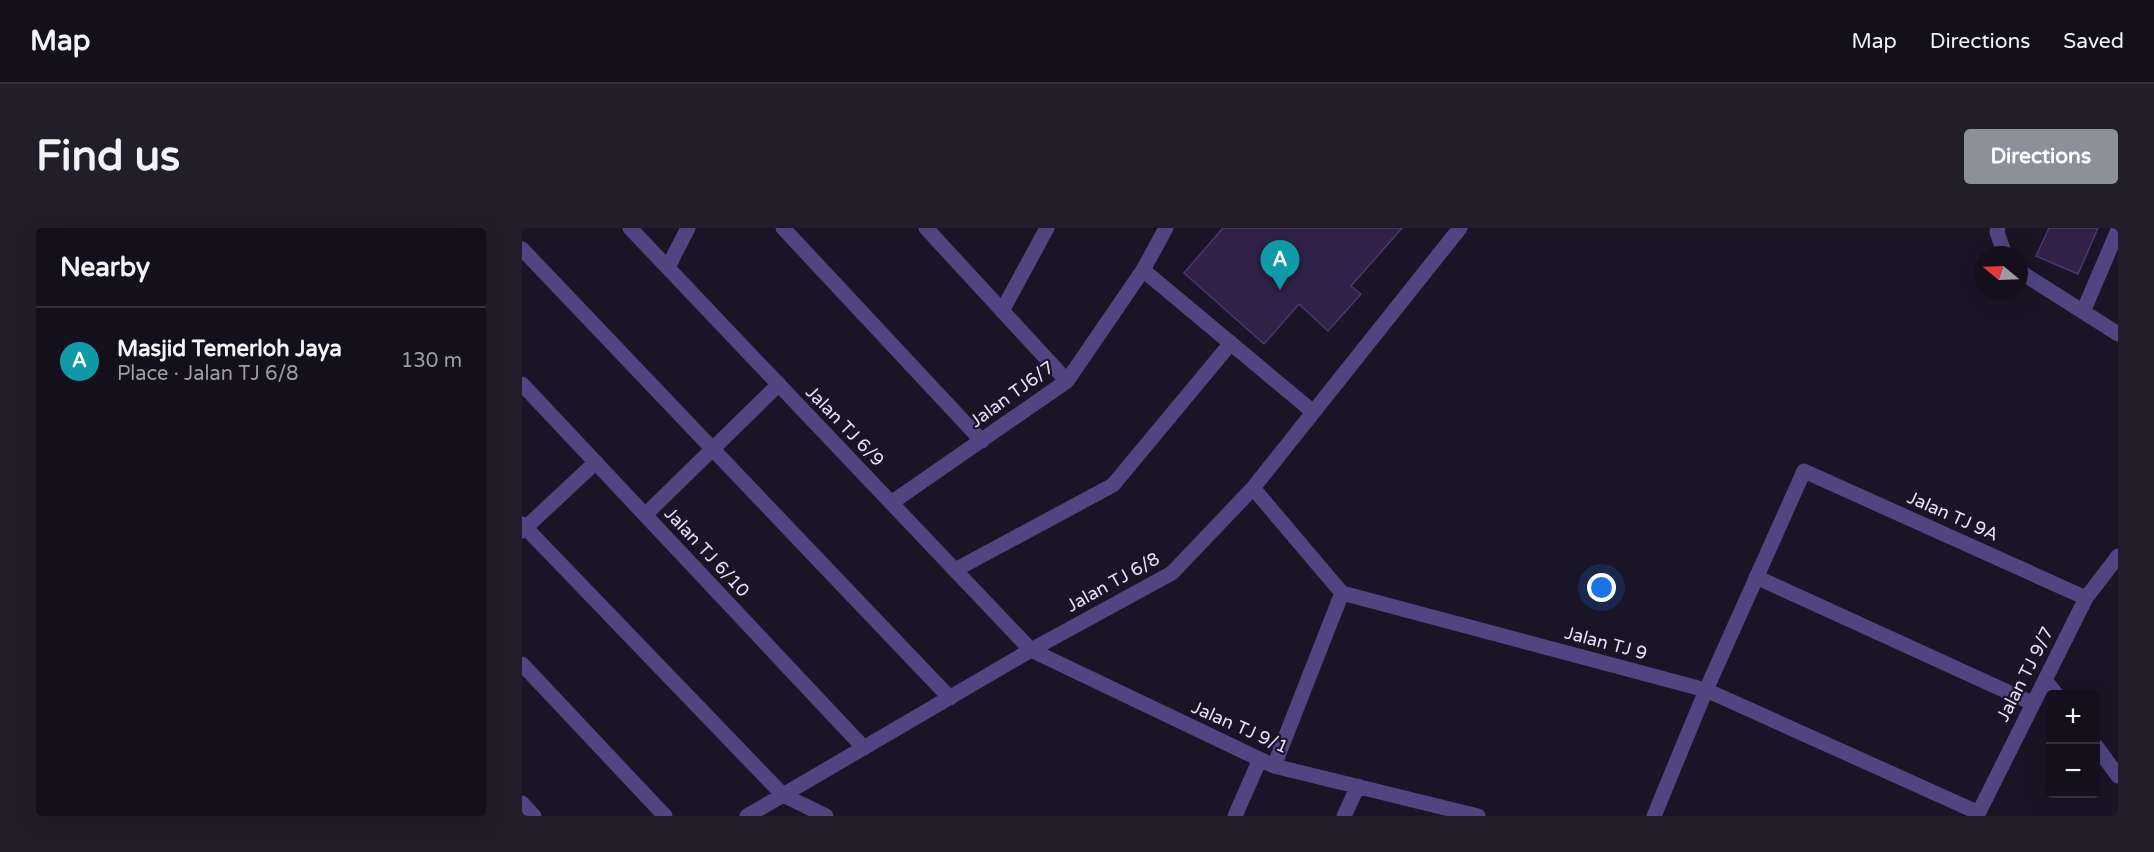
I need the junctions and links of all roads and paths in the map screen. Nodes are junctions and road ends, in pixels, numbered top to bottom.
1 (630, 228) edge
2 (688, 228) edge
3 (783, 228) edge
4 (926, 228) edge
5 (1047, 228) edge
6 (1166, 228) edge
7 (1460, 228) edge
8 (1994, 229) edge
9 (2118, 230) edge
10 (2001, 246) edge
11 (522, 249) edge
12 (668, 267) junction
13 (1143, 270) junction
14 (2028, 277) edge
15 (1002, 311) junction
16 (2083, 312) junction
17 (2118, 334) edge
18 (1231, 343) junction
19 (1067, 381) junction
20 (522, 384) edge
21 (779, 384) junction
22 (1312, 411) junction
23 (982, 441) junction
24 (713, 450) junction
25 (596, 462) junction
26 (1253, 488) junction
27 (891, 502) junction
28 (645, 515) junction
29 (523, 528) edge
30 (2118, 556) edge
31 (955, 570) junction
32 (1756, 577) junction
33 (1342, 593) junction
34 (2086, 598) junction
35 (1031, 650) junction
36 (522, 664) edge
37 (2045, 680) junction
38 (1706, 690) junction
39 (2053, 690) edge
40 (950, 698) junction
41 (2032, 703) junction
42 (864, 747) junction
43 (2100, 751) edge
44 (1267, 763) junction
45 (2118, 776) edge
46 (1358, 786) junction
47 (783, 795) junction
48 (522, 802) edge
49 (1451, 813) edge
50 (756, 814) edge
51 (1977, 814) edge
52 (534, 816) edge
53 (665, 816) edge
54 (826, 816) edge
55 (1235, 816) edge
56 (1344, 816) edge
57 (1478, 816) edge
58 (1654, 816) edge

1 - 12 street, Jalan TJ 6/9
2 - 12 street
3 - 23 street
4 - 15 street
5 - 15 street
6 - 13 street, Jalan TJ6/7
7 - 22 street, Jalan TJ 6/8
8 - 10 street
9 - 16 street
11 - 24 street
12 - 21 street, Jalan TJ 6/9
13 - 18 street
13 - 19 street, Jalan TJ6/7
14 - 16 street
15 - 19 street
16 - 17 street
18 - 22 street
18 - 31 street
19 - 23 street, Jalan TJ6/7
20 - 25 street, Jalan TJ 6/10
21 - 24 street
21 - 27 street, Jalan TJ 6/9
22 - 26 street, Jalan TJ 6/8
23 - 27 street, Jalan TJ6/7
24 - 28 street
24 - 40 street
25 - 28 street, Jalan TJ 6/10
25 - 29 street
26 - 33 street
26 - 35 street, Jalan TJ 6/8
27 - 31 street, Jalan TJ 6/9
28 - 42 street, Jalan TJ 6/10
29 - 47 street
30 - 34 street, Jalan TJ 9/7
31 - 35 street, Jalan TJ 6/9
32 - 34 street, Jalan TJ 9A
32 - 38 street
32 - 41 street
33 - 38 street, Jalan TJ 9
33 - 44 street
34 - 37 street, Jalan TJ 9/7
35 - 40 street, Jalan TJ 6/8
35 - 44 street, Jalan TJ 9/1
36 - 53 street
37 - 39 street
37 - 41 street, Jalan TJ 9/7
38 - 51 street, Jalan TJ 9
38 - 58 street
40 - 42 street, Jalan TJ 6/8
41 - 51 street, Jalan TJ 9/7
42 - 47 street, Jalan TJ 6/8
43 - 45 street
44 - 46 street, Jalan TJ 9/1
44 - 55 street
46 - 49 street, Jalan TJ 9/1
46 - 56 street
47 - 50 street, Jalan TJ 6/8
47 - 54 street
48 - 52 street
49 - 57 street, Jalan TJ 9/1

